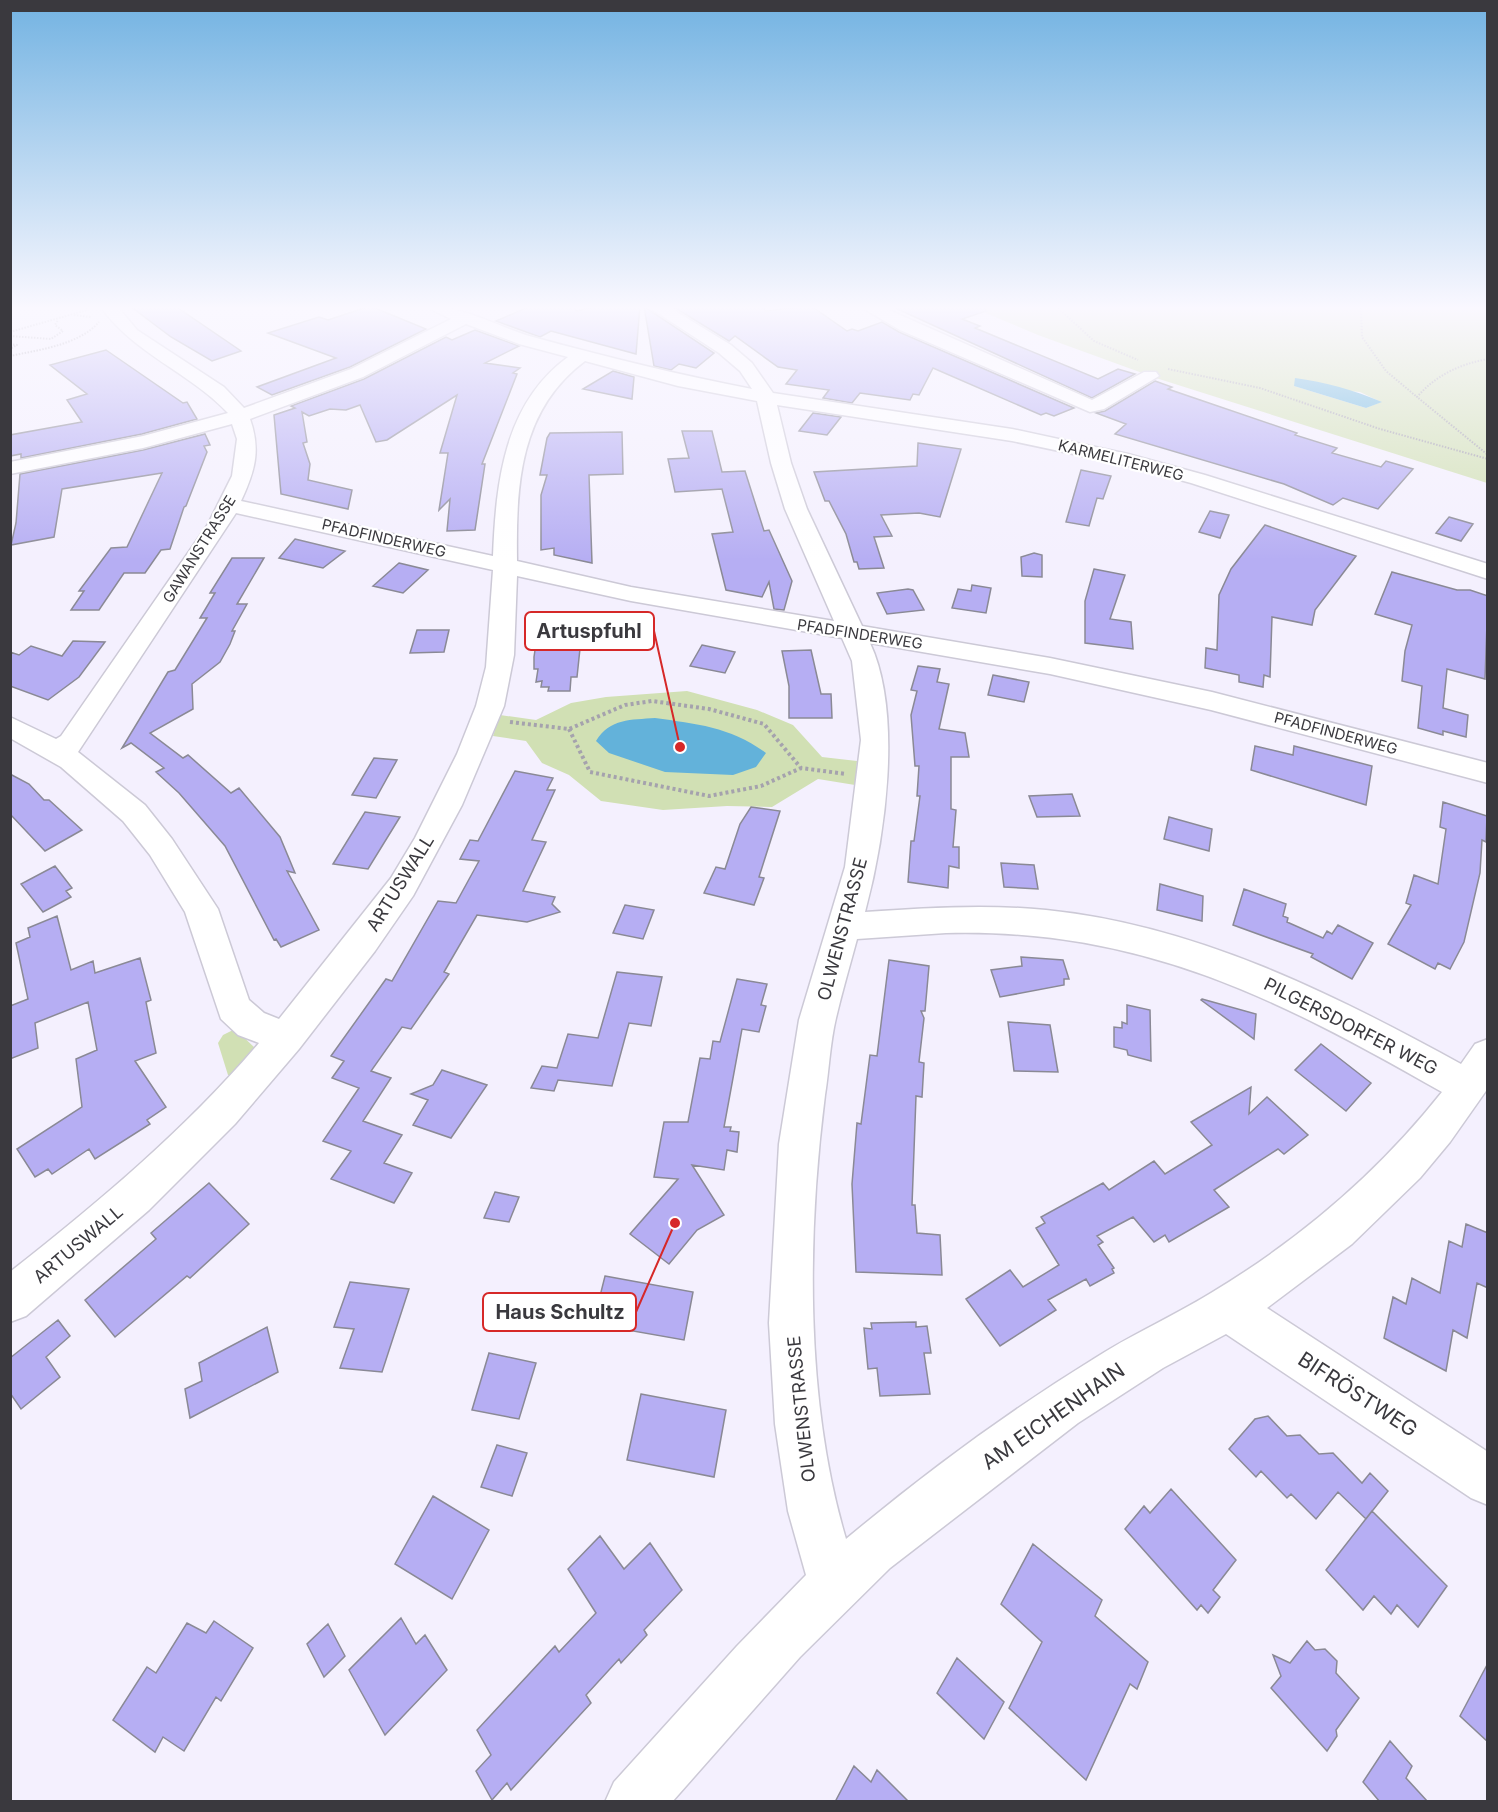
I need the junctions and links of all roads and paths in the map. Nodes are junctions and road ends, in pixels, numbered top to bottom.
1 (219, 391) edge
2 (308, 391) edge
3 (542, 391) edge
4 (737, 391) edge
5 (762, 391) edge
6 (1021, 391) edge
7 (1119, 391) edge
8 (1267, 391) edge
9 (1409, 391) edge
10 (1422, 391) edge
11 (766, 397) junction
12 (1417, 397) junction
13 (239, 416) junction
14 (1087, 428) junction
15 (1488, 457) edge
16 (10, 468) edge
17 (231, 504) junction
18 (505, 566) junction
19 (1488, 572) edge
20 (855, 634) junction
21 (506, 721) dead end
22 (10, 726) edge
23 (569, 729) junction
24 (58, 752) junction
25 (801, 768) junction
26 (1488, 773) edge
27 (848, 775) dead end
28 (844, 927) junction
29 (286, 1038) junction
30 (1477, 1070) edge
31 (10, 1300) edge
32 (1227, 1308) junction
33 (1488, 1481) edge
34 (834, 1584) junction
35 (634, 1802) edge

1 - 13 street, GAWANSTRASSE
2 - 13 street
3 - 18 street, ARTUSWALL
4 - 11 street, KARMELITERWEG
5 - 11 street, OLWENSTRASSE
6 - 14 street
7 - 14 street
8 - 15 path
9 - 12 path
10 - 12 path
11 - 14 street, KARMELITERWEG
11 - 20 street, OLWENSTRASSE
12 - 15 path
13 - 16 street
13 - 17 street, GAWANSTRASSE
14 - 19 street, KARMELITERWEG
17 - 18 street, PFADFINDERWEG
17 - 24 street, GAWANSTRASSE
18 - 20 street, PFADFINDERWEG
18 - 29 street, ARTUSWALL
20 - 26 street, PFADFINDERWEG
20 - 28 street, OLWENSTRASSE
21 - 23 path
22 - 24 street
23 - 25 path
23 - 25 path
24 - 29 street
25 - 27 path
28 - 30 street, PILGERSDORFER WEG
28 - 34 street, OLWENSTRASSE
29 - 31 street, ARTUSWALL
30 - 32 street, AM EICHENHAIN
32 - 33 street, BIFRÖSTWEG
32 - 34 street, AM EICHENHAIN
34 - 35 street, AM EICHENHAIN

